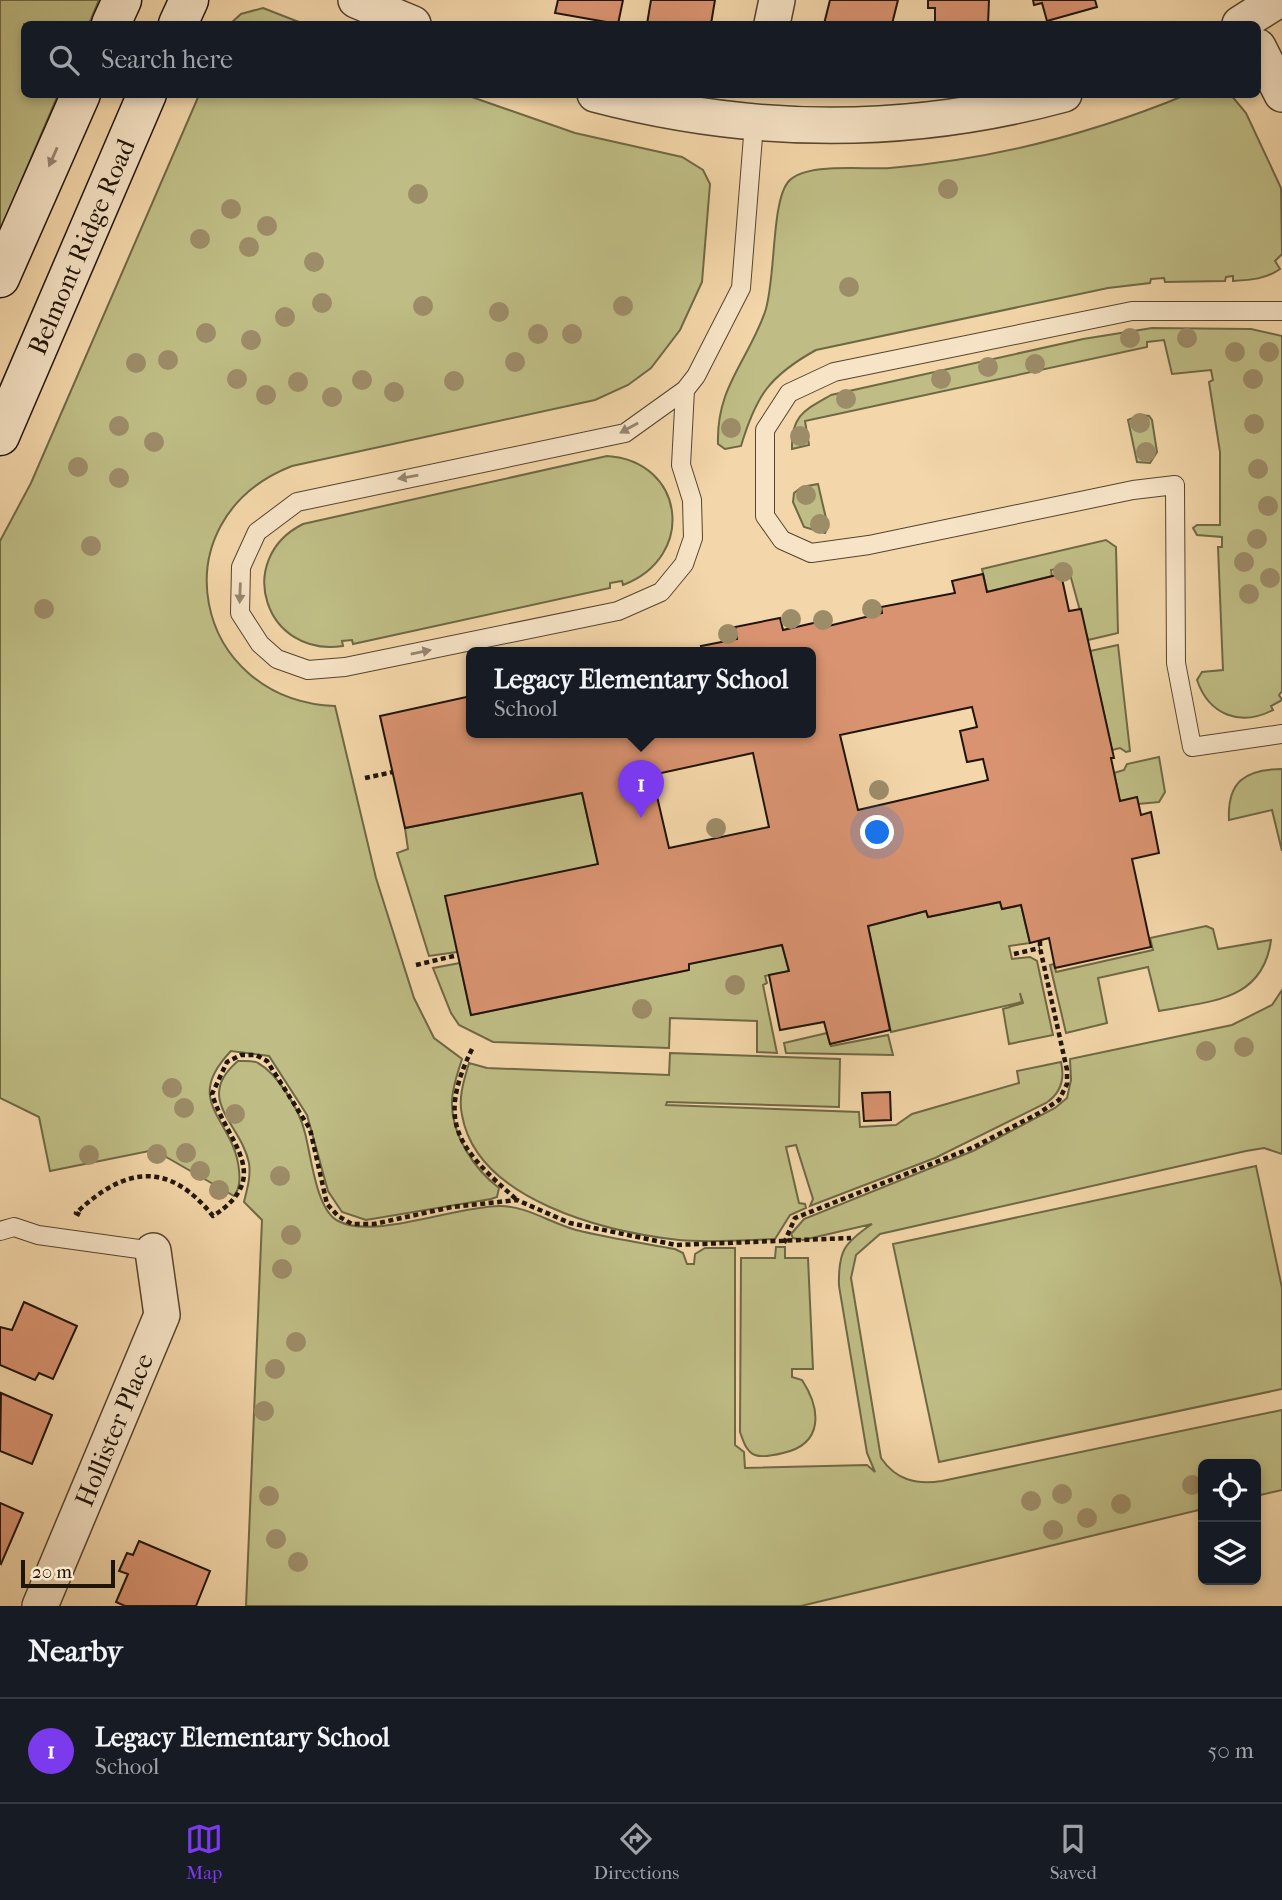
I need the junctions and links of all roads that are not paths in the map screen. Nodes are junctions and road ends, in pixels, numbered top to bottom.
1 (122, 0) edge
2 (189, 0) edge
3 (777, 0) edge
4 (1278, 0) edge
5 (112, 21) edge
6 (179, 21) edge
7 (773, 21) edge
8 (1256, 21) edge
9 (1261, 56) edge
10 (1282, 94) edge
11 (78, 98) edge
12 (145, 98) edge
13 (612, 98) edge
14 (1050, 98) edge
15 (757, 109) edge
16 (0, 278) edge
17 (1282, 311) edge
18 (685, 390) junction
19 (0, 436) edge
20 (1282, 734) edge
21 (0, 1231) edge
22 (153, 1251) joint
23 (40, 1606) edge

1 - 5 main road
2 - 6 main road
3 - 7 street
4 - 8 street
9 - 10 street
11 -> 16 main road
12 - 19 main road, Belmont Ridge Road
13 - 15 street
14 - 15 street
15 - 18 lane
17 - 20 lane
18 -> 18 lane
21 - 22 lane
22 - 23 street, Hollister Place

